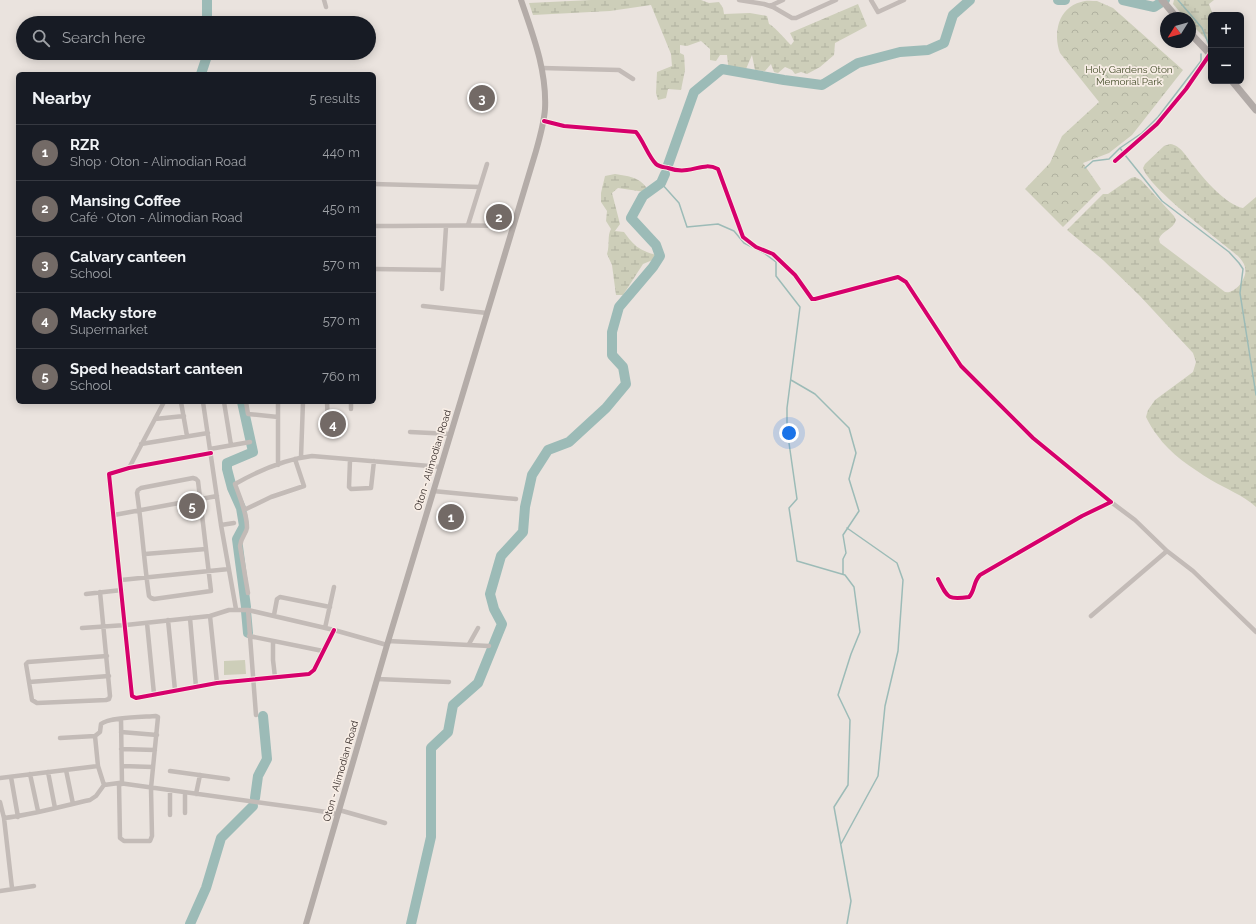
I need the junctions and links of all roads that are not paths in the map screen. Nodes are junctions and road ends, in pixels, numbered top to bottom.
1 (324, 0) edge
2 (521, 0) edge
3 (739, 0) edge
4 (783, 0) edge
5 (836, 0) edge
6 (870, 0) edge
7 (904, 0) edge
8 (748, 1) edge
9 (1164, 2) edge
10 (770, 6) junction
11 (326, 7) dead end
12 (1172, 12) edge
13 (1196, 39) edge
14 (1208, 52) edge
15 (1208, 59) edge
16 (542, 68) junction
17 (633, 79) dead end
18 (1234, 84) edge
19 (1256, 110) edge
20 (544, 121) junction
21 (1115, 161) dead end
22 (487, 164) dead end
23 (376, 184) edge
24 (480, 187) junction
25 (468, 225) junction
26 (376, 226) edge
27 (446, 226) junction
28 (514, 226) junction
29 (376, 269) edge
30 (443, 270) junction
31 (442, 289) dead end
32 (423, 306) dead end
33 (487, 312) junction
34 (163, 404) edge
35 (181, 404) edge
36 (203, 404) edge
37 (224, 404) edge
38 (246, 404) edge
39 (278, 404) edge
40 (303, 404) edge
41 (327, 404) edge
42 (351, 404) edge
43 (351, 409) dead end
44 (184, 416) junction
45 (278, 417) junction
46 (155, 419) junction
47 (328, 424) dead end
48 (410, 432) dead end
49 (208, 433) junction
50 (450, 434) junction
51 (187, 436) junction
52 (250, 442) dead end
53 (141, 444) junction
54 (231, 445) junction
55 (210, 451) junction
56 (301, 457) junction
57 (295, 460) junction
58 (350, 460) junction
59 (374, 461) junction
60 (278, 465) junction
61 (441, 467) junction
62 (129, 468) junction
63 (433, 492) junction
64 (217, 496) junction
65 (516, 499) dead end
66 (200, 500) junction
67 (1111, 502) junction
68 (244, 510) junction
69 (140, 511) junction
70 (114, 515) junction
71 (234, 523) dead end
72 (221, 525) junction
73 (206, 549) junction
74 (1167, 551) junction
75 (145, 554) junction
76 (229, 569) junction
77 (209, 571) junction
78 (146, 577) junction
79 (938, 579) dead end
80 (121, 580) junction
81 (334, 587) dead end
82 (122, 590) junction
83 (100, 592) junction
84 (248, 592) dead end
85 (86, 594) dead end
86 (330, 607) junction
87 (236, 609) junction
88 (248, 610) junction
89 (274, 615) junction
90 (210, 616) junction
91 (1091, 616) dead end
92 (190, 618) junction
93 (168, 620) junction
94 (147, 623) junction
95 (126, 625) junction
96 (104, 626) junction
97 (82, 628) dead end
98 (325, 628) junction
99 (478, 628) dead end
100 (334, 630) junction
101 (1256, 632) edge
102 (249, 636) junction
103 (272, 641) junction
104 (387, 643) junction
105 (469, 644) junction
106 (489, 646) dead end
107 (323, 651) junction
108 (107, 656) junction
109 (109, 676) junction
110 (275, 677) junction
111 (253, 679) junction
112 (377, 679) junction
113 (30, 682) junction
114 (449, 682) dead end
115 (216, 683) junction
116 (196, 687) junction
117 (175, 690) junction
118 (154, 694) junction
119 (256, 715) dead end
120 (120, 719) junction
121 (121, 732) junction
122 (157, 735) junction
123 (95, 736) junction
124 (60, 738) dead end
125 (121, 749) junction
126 (155, 750) junction
127 (98, 766) junction
128 (122, 766) junction
129 (153, 767) junction
130 (66, 770) junction
131 (170, 771) dead end
132 (48, 772) junction
133 (30, 774) junction
134 (200, 776) junction
135 (11, 777) junction
136 (0, 778) edge
137 (228, 779) dead end
138 (121, 784) junction
139 (104, 785) junction
140 (151, 788) junction
141 (170, 791) junction
142 (185, 793) junction
143 (196, 794) junction
144 (73, 804) junction
145 (0, 805) edge
146 (55, 808) junction
147 (38, 811) junction
148 (339, 812) junction
149 (185, 813) dead end
150 (170, 815) dead end
151 (18, 817) junction
152 (4, 818) junction
153 (385, 823) dead end
154 (0, 845) edge
155 (7, 845) junction
156 (34, 886) dead end
157 (12, 888) junction
158 (0, 891) edge
159 (306, 924) edge

1 - 11 street
2 - 16 main road, Oton - Alimodian Road
3 - 8 street
4 - 10 street
5 - 10 street
6 - 7 street
8 - 10 street
9 - 12 main road
13 - 14 main road
15 - 21 street
16 - 17 street
16 - 20 main road, Oton - Alimodian Road
18 - 19 main road
20 - 28 main road, Oton - Alimodian Road
20 - 67 street
22 - 24 street
23 - 24 street
24 - 25 street
25 - 27 street
25 - 28 street
26 - 27 street
27 - 30 street
28 - 33 main road, Oton - Alimodian Road
29 - 30 street
30 - 31 street
32 - 33 street
33 - 50 main road, Oton - Alimodian Road
34 - 46 street
35 - 44 street
36 - 49 street
37 - 54 street
38 - 45 street
39 - 45 street
40 - 56 street
41 - 47 street
42 - 43 street
44 - 46 street
44 - 51 street
45 - 60 street
46 - 53 street
48 - 50 street
49 - 51 street
49 - 55 street
50 - 61 main road, Oton - Alimodian Road
51 - 53 street
52 - 54 street
53 - 62 street
54 - 55 street
55 - 62 street
55 - 64 street
56 - 57 street
56 - 58 street
57 - 60 street
57 - 68 street
58 - 59 street
58 - 59 street
59 - 61 street
60 - 68 street
61 - 63 main road, Oton - Alimodian Road
62 - 70 street
63 - 65 street
63 - 104 main road, Oton - Alimodian Road
64 - 66 street
64 - 72 street
66 - 69 street
66 - 69 street
66 - 73 street
67 - 74 street
67 - 79 street
68 - 84 street
69 - 70 street
69 - 75 street
70 - 80 street
71 - 72 street
72 - 76 street
73 - 75 street
73 - 77 street
74 - 91 street
74 - 101 street
75 - 78 street
76 - 77 street
76 - 87 street
77 - 78 street
77 - 78 street
78 - 80 street
80 - 82 street
81 - 86 street
82 - 83 street
82 - 95 street
83 - 85 street
83 - 96 street
86 - 89 street
86 - 98 street
87 - 88 street
87 - 90 street
88 - 89 street
88 - 102 street
89 - 98 street
90 - 92 street
90 - 115 street
92 - 93 street
92 - 116 street
93 - 94 street
93 - 117 street
94 - 95 street
94 - 118 street
95 - 96 street
95 - 118 street
96 - 97 street
96 - 108 street
98 - 100 street
99 - 105 street
100 - 104 street
100 - 107 street
102 - 103 street
102 - 111 street
103 - 107 street
103 - 110 street
104 - 105 street
104 - 112 main road, Oton - Alimodian Road
105 - 106 street
107 - 110 street
108 - 109 street
108 - 113 street
109 - 113 street
109 - 113 street
110 - 111 street
111 - 115 street
111 - 119 street
112 - 114 street
112 - 148 main road, Oton - Alimodian Road
115 - 116 street
116 - 117 street
117 - 118 street
120 - 121 street
120 - 122 street
120 - 123 street
121 - 122 street
121 - 125 street
122 - 126 street
123 - 124 street
123 - 127 street
125 - 126 street
125 - 128 street
126 - 129 street
127 - 130 street
127 - 139 street
128 - 129 street
128 - 138 street
129 - 140 street
130 - 132 street
130 - 144 street
131 - 134 street
132 - 133 street
132 - 146 street
133 - 135 street
133 - 147 street
134 - 137 street
134 - 143 street
135 - 136 street
135 - 151 street
138 - 139 street
138 - 140 street
138 - 140 street
139 - 144 street
140 - 141 street
141 - 142 street
141 - 150 street
142 - 143 street
142 - 149 street
143 - 148 street
144 - 146 street
145 - 152 street
146 - 147 street
147 - 151 street
148 - 153 street
148 - 159 main road, Oton - Alimodian Road
151 - 152 street
152 - 155 street
154 - 155 street
155 - 157 street
156 - 157 street
157 - 158 street

